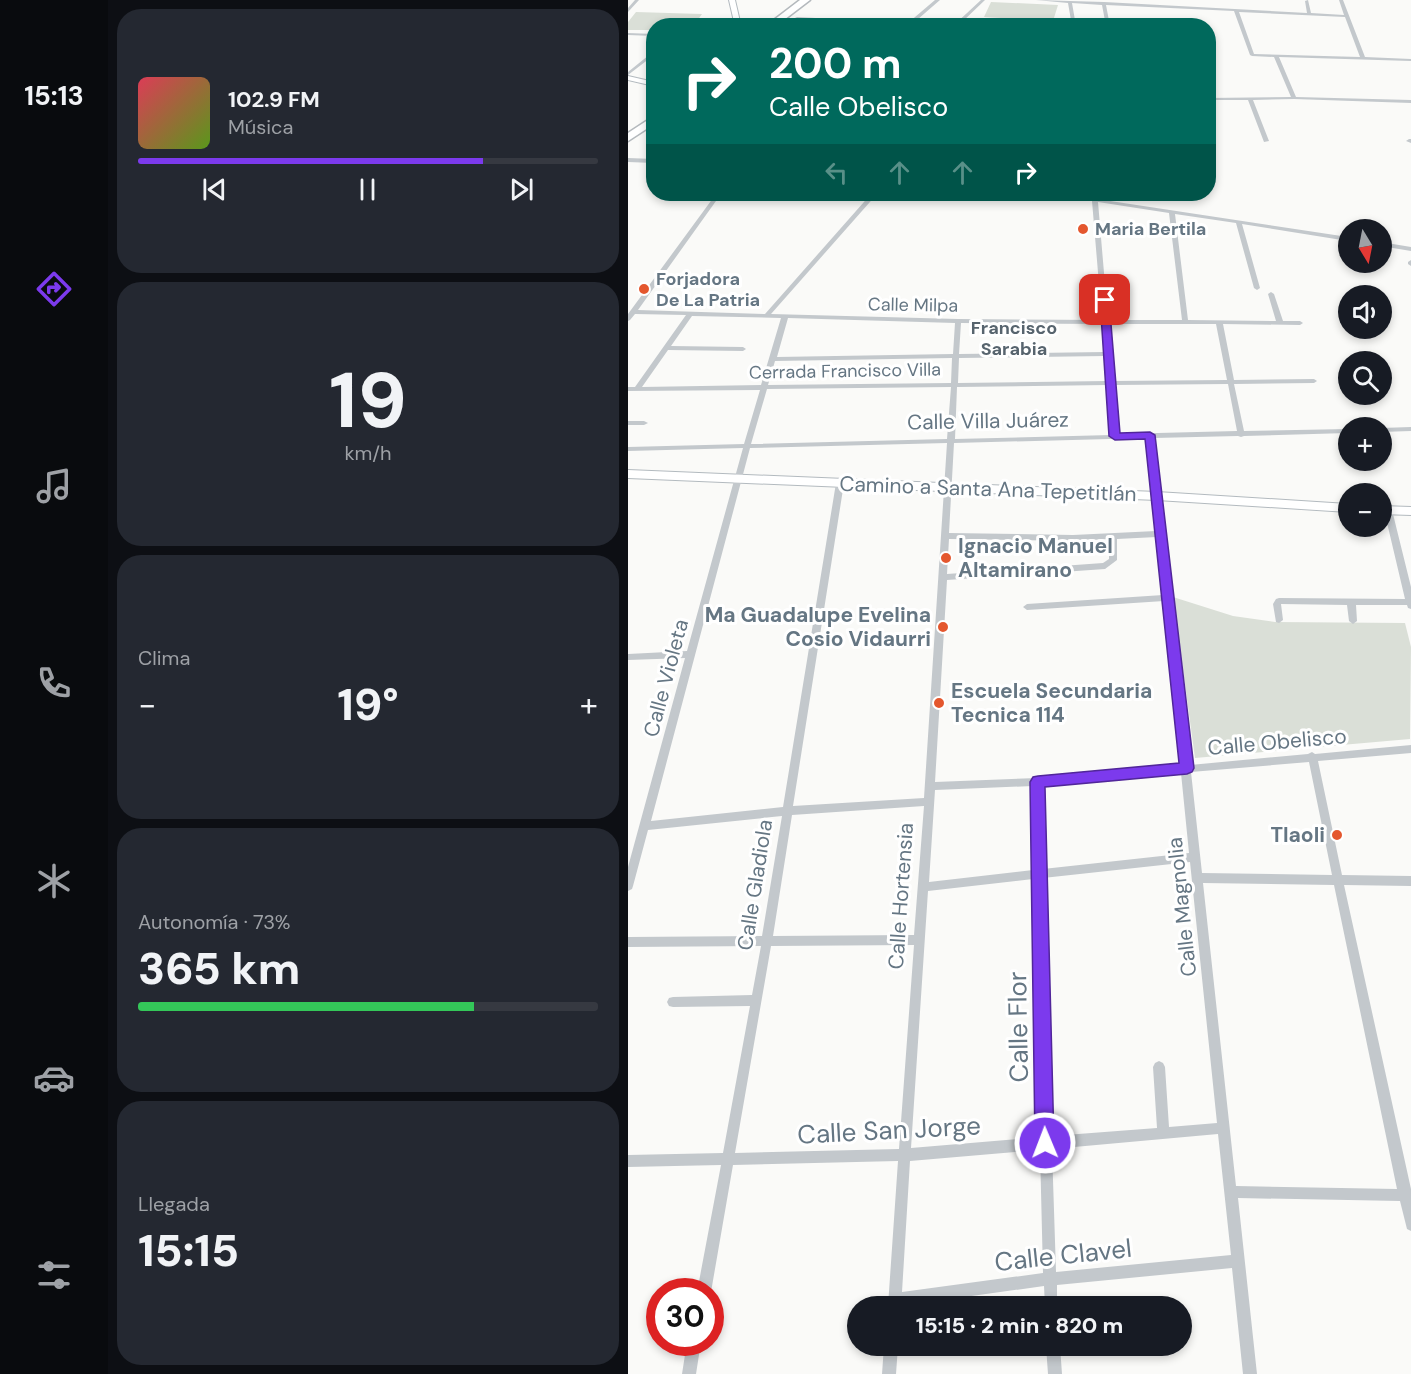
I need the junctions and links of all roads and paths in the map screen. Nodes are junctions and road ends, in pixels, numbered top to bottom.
1 (637, 0) edge
2 (732, 0) edge
3 (920, 0) edge
4 (924, 0) edge
5 (938, 0) edge
6 (983, 0) edge
7 (1038, 0) edge
8 (1341, 0) edge
9 (810, 2) edge
10 (1070, 2) junction
11 (1307, 2) dead end
12 (1104, 3) junction
13 (1136, 5) junction
14 (1147, 5) junction
15 (1236, 10) junction
16 (628, 11) edge
17 (1173, 11) dead end
18 (1138, 12) junction
19 (1148, 12) junction
20 (1309, 14) junction
21 (1347, 16) junction
22 (736, 18) edge
23 (783, 18) edge
24 (797, 18) edge
25 (916, 18) edge
26 (964, 18) edge
27 (1073, 18) edge
28 (1107, 18) edge
29 (1140, 18) edge
30 (1150, 18) edge
31 (628, 34) edge
32 (646, 35) edge
33 (1276, 56) junction
34 (1363, 58) junction
35 (646, 59) edge
36 (1411, 60) edge
37 (628, 76) edge
38 (646, 82) edge
39 (1250, 98) junction
40 (1294, 98) junction
41 (1216, 99) edge
42 (1411, 102) edge
43 (646, 114) edge
44 (646, 125) edge
45 (628, 126) edge
46 (628, 138) edge
47 (1266, 141) dead end
48 (628, 160) edge
49 (646, 161) edge
50 (713, 201) edge
51 (868, 201) edge
52 (1095, 201) edge
53 (1101, 201) edge
54 (1172, 213) junction
55 (1238, 222) junction
56 (1338, 237) edge
57 (1392, 246) edge
58 (1411, 249) edge
59 (1257, 288) dead end
60 (1271, 294) dead end
61 (633, 312) junction
62 (690, 314) junction
63 (766, 316) junction
64 (785, 317) junction
65 (628, 319) edge
66 (1106, 320) junction
67 (958, 321) junction
68 (1185, 322) junction
69 (1219, 323) junction
70 (1280, 323) junction
71 (1300, 323) dead end
72 (667, 348) junction
73 (743, 349) dead end
74 (1109, 354) junction
75 (956, 357) junction
76 (773, 359) junction
77 (1314, 381) dead end
78 (1111, 382) junction
79 (1230, 382) junction
80 (954, 385) junction
81 (764, 387) junction
82 (628, 389) edge
83 (637, 389) junction
84 (628, 423) edge
85 (644, 423) dead end
86 (1411, 429) edge
87 (1392, 430) edge
88 (1338, 431) edge
89 (1150, 435) junction
90 (1241, 435) junction
91 (1115, 436) junction
92 (951, 440) junction
93 (747, 446) junction
94 (628, 449) edge
95 (628, 474) edge
96 (738, 479) junction
97 (840, 483) junction
98 (948, 488) junction
99 (1157, 496) junction
100 (1338, 507) edge
101 (1392, 510) edge
102 (1411, 511) edge
103 (1161, 534) junction
104 (945, 536) junction
105 (1113, 536) junction
106 (1391, 537) edge
107 (942, 577) junction
108 (1168, 598) junction
109 (1351, 601) junction
110 (1410, 604) edge
111 (1027, 608) dead end
112 (1279, 620) dead end
113 (1353, 621) dead end
114 (691, 654) junction
115 (628, 657) edge
116 (1411, 749) edge
117 (1312, 756) junction
118 (1187, 768) junction
119 (1038, 782) junction
120 (930, 786) junction
121 (928, 802) junction
122 (789, 811) junction
123 (645, 826) junction
124 (634, 845) edge
125 (1196, 857) junction
126 (1038, 874) junction
127 (1198, 878) junction
128 (1338, 878) junction
129 (1411, 881) edge
130 (628, 886) edge
131 (922, 887) junction
132 (919, 940) junction
133 (767, 941) junction
134 (628, 942) edge
135 (757, 1000) junction
136 (673, 1002) dead end
137 (1159, 1067) dead end
138 (1224, 1128) junction
139 (1163, 1133) junction
140 (1045, 1143) junction
141 (904, 1155) junction
142 (728, 1159) junction
143 (628, 1161) edge
144 (1231, 1192) junction
145 (1407, 1195) edge
146 (1411, 1225) edge
147 (1238, 1261) junction
148 (707, 1278) edge
149 (1049, 1279) junction
150 (894, 1296) edge
151 (939, 1296) edge
152 (1050, 1296) edge
153 (692, 1356) edge
154 (890, 1356) edge
155 (1054, 1356) edge
156 (689, 1374) edge
157 (889, 1374) edge
158 (1055, 1374) edge
159 (1250, 1374) edge

1 - 16 street
2 - 22 street
3 - 4 street
5 - 25 street
6 - 26 street
7 - 10 street
8 - 21 street
9 - 23 highway
9 - 24 highway
10 - 12 street
10 - 27 street
11 - 20 street
12 - 13 street
12 - 28 street
13 - 14 street
13 - 18 street
14 - 15 street
14 - 19 street
15 - 20 street
15 - 33 street
17 - 19 street
18 - 19 street
18 - 29 street
19 - 30 street
20 - 21 street
21 - 34 street
31 - 32 street
33 - 34 street
33 - 40 street
34 - 36 street
35 - 37 street
37 - 38 street
39 - 40 street
39 - 41 street
39 - 47 street
40 - 42 street
43 - 45 highway
44 - 46 highway
48 - 49 street
50 - 61 street
51 - 63 street
52 - 66 street
53 - 54 street
54 - 55 street
54 - 68 street
55 - 56 street
55 - 59 street
57 - 58 street
60 - 70 street
61 - 62 street, Calle Milpa
61 - 65 street
62 - 63 street, Calle Milpa
62 - 72 street
63 - 64 street, Calle Milpa
64 - 67 street, Calle Milpa
64 - 76 street, Calle Violeta
66 - 67 street, Calle Milpa
66 - 68 street, Calle Milpa
66 - 74 street
67 - 75 street, Calle Hortensia
68 - 69 street, Calle Milpa
69 - 70 street, Calle Milpa
69 - 79 street
70 - 71 street, Calle Milpa
72 - 73 street
72 - 83 street
74 - 75 street
74 - 78 street
75 - 76 street
75 - 80 street, Calle Hortensia
76 - 81 street, Calle Violeta
77 - 79 street, Cerrada Francisco Villa
78 - 79 street, Cerrada Francisco Villa
78 - 80 street, Cerrada Francisco Villa
78 - 91 street
79 - 90 street
80 - 81 street, Cerrada Francisco Villa
80 - 92 street, Calle Hortensia
81 - 83 street, Cerrada Francisco Villa
81 - 93 street, Calle Violeta
82 - 83 street, Cerrada Francisco Villa
84 - 85 street
86 - 87 street
88 - 90 street, Calle Villa Juárez
89 - 90 street, Calle Villa Juárez
89 - 91 street, Calle Villa Juárez
89 - 99 street, Calle Magnolia
91 - 92 street, Calle Villa Juárez
92 - 93 street, Calle Villa Juárez
92 - 98 street, Calle Hortensia
93 - 94 street, Calle Villa Juárez
93 - 96 street, Calle Violeta
95 - 96 street, Camino a Santa Ana Tepetitlán
96 - 97 street, Camino a Santa Ana Tepetitlán
96 - 114 street, Calle Violeta
97 - 98 street, Camino a Santa Ana Tepetitlán
97 - 122 street, Calle Gladiola
98 - 99 street, Camino a Santa Ana Tepetitlán
98 - 104 street, Calle Hortensia
99 - 100 street, Camino a Santa Ana Tepetitlán
99 - 103 street, Calle Magnolia
101 - 102 street
103 - 105 street
103 - 108 street, Calle Magnolia
104 - 105 street
104 - 107 street, Calle Hortensia
105 - 107 street
106 - 110 street
107 - 120 street, Calle Hortensia
108 - 111 street
108 - 118 street, Calle Magnolia
109 - 110 street
109 - 112 street
109 - 113 street
114 - 115 street
114 - 123 street, Calle Violeta
116 - 117 street, Calle Obelisco
117 - 118 street, Calle Obelisco
117 - 128 street
118 - 119 street, Calle Obelisco
118 - 125 street, Calle Magnolia
119 - 120 street, Calle Obelisco
119 - 126 street, Calle Flor
120 - 121 street, Calle Hortensia
121 - 122 street
121 - 131 street, Calle Hortensia
122 - 123 street
122 - 133 street, Calle Gladiola
123 - 124 street, Calle Violeta
124 - 130 street, Calle Violeta
125 - 126 street
125 - 127 street, Calle Magnolia
126 - 131 street
126 - 140 street, Calle Flor
127 - 128 street
127 - 138 street, Calle Magnolia
128 - 129 street
128 - 145 street
131 - 132 street, Calle Hortensia
132 - 133 street
132 - 141 street, Calle Hortensia
133 - 134 street
133 - 135 street, Calle Gladiola
135 - 136 street
135 - 142 street, Calle Gladiola
137 - 139 street
138 - 139 street, Calle San Jorge
138 - 144 street, Calle Magnolia
139 - 140 street, Calle San Jorge
140 - 141 street, Calle San Jorge
140 - 149 street, Calle Flor
141 - 142 street, Calle San Jorge
141 - 150 street, Calle Hortensia
142 - 143 street, Calle San Jorge
142 - 148 street, Calle Gladiola
144 - 145 street
144 - 147 street, Calle Magnolia
145 - 146 street
147 - 149 street, Calle Clavel
147 - 159 street, Calle Magnolia
149 - 151 street, Calle Clavel
149 - 152 street, Calle Flor
153 - 156 street
154 - 157 street
155 - 158 street

